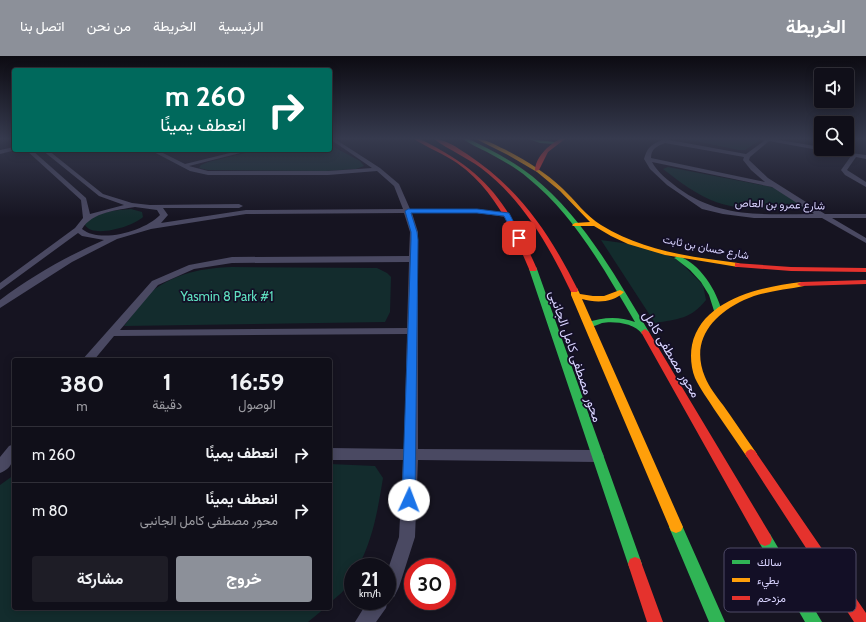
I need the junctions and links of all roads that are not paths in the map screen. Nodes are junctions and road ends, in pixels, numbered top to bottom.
1 (46, 165) edge
2 (64, 165) edge
3 (372, 165) edge
4 (463, 165) edge
5 (480, 165) edge
6 (512, 165) edge
7 (528, 165) edge
8 (539, 165) edge
9 (652, 165) edge
10 (677, 165) edge
11 (750, 165) edge
12 (847, 165) edge
13 (183, 166) edge
14 (378, 169) junction
15 (537, 170) junction
16 (504, 183) junction
17 (486, 184) junction
18 (866, 185) edge
19 (777, 187) junction
20 (493, 204) junction
21 (135, 205) junction
22 (153, 206) junction
23 (407, 209) junction
24 (506, 215) junction
25 (826, 216) junction
26 (866, 216) edge
27 (87, 218) junction
28 (596, 224) junction
29 (575, 226) junction
30 (149, 227) junction
31 (78, 229) junction
32 (123, 235) junction
33 (866, 241) edge
34 (671, 254) junction
35 (414, 259) junction
36 (866, 270) edge
37 (866, 282) edge
38 (0, 287) edge
39 (620, 292) junction
40 (575, 295) junction
41 (0, 305) edge
42 (718, 312) junction
43 (589, 325) junction
44 (643, 329) junction
45 (412, 331) junction
46 (111, 333) junction
47 (90, 358) edge
48 (12, 453) edge
49 (332, 454) edge
50 (411, 454) junction
51 (597, 456) junction
52 (0, 466) edge
53 (771, 548) edge
54 (814, 548) edge
55 (396, 572) edge
56 (373, 610) edge
57 (856, 611) edge
58 (808, 612) edge
59 (365, 622) edge
60 (655, 622) edge
61 (717, 622) edge
62 (814, 622) edge
63 (863, 622) edge

1 - 27 street
2 - 21 street
3 - 14 street
4 - 17 street, محور مصطفى كامل الجانبى
5 - 16 street
6 - 29 street, محور مصطفى كامل
7 - 15 street
8 - 15 street
9 - 25 street, شارع عمرو بن العاص
10 - 19 street
11 - 19 street
12 - 18 street
13 - 14 street
14 - 23 street
15 - 28 street
16 - 17 street
16 - 40 street
17 - 20 street, محور مصطفى كامل الجانبى
19 - 25 street
20 - 23 street
20 - 24 street, محور مصطفى كامل الجانبى
21 - 22 street
21 - 27 street
22 - 23 street
22 - 30 street
23 - 24 street
23 - 30 street
23 - 35 street
24 - 51 street, محور مصطفى كامل الجانبى
25 - 26 street, شارع عمرو بن العاص
25 - 33 street
27 - 31 street
28 - 29 street
28 - 34 street, شارع حسان بن ثابت
29 - 39 street, محور مصطفى كامل
30 - 32 street
31 - 32 street
31 - 38 street
32 - 41 street
34 - 36 street, شارع حسان بن ثابت
34 - 42 street
35 - 45 street
35 - 46 street
37 - 42 street
39 - 40 street
39 - 44 street, محور مصطفى كامل
40 - 43 street
42 - 54 street
43 - 44 street
43 - 61 street
44 - 53 street, محور مصطفى كامل
45 - 46 street
45 - 50 street
46 - 47 street
48 - 52 street
49 - 50 street
50 - 51 street
50 - 55 street
51 - 60 street, محور مصطفى كامل الجانبى
56 - 59 street
57 - 63 street
58 - 62 street, محور مصطفى كامل

